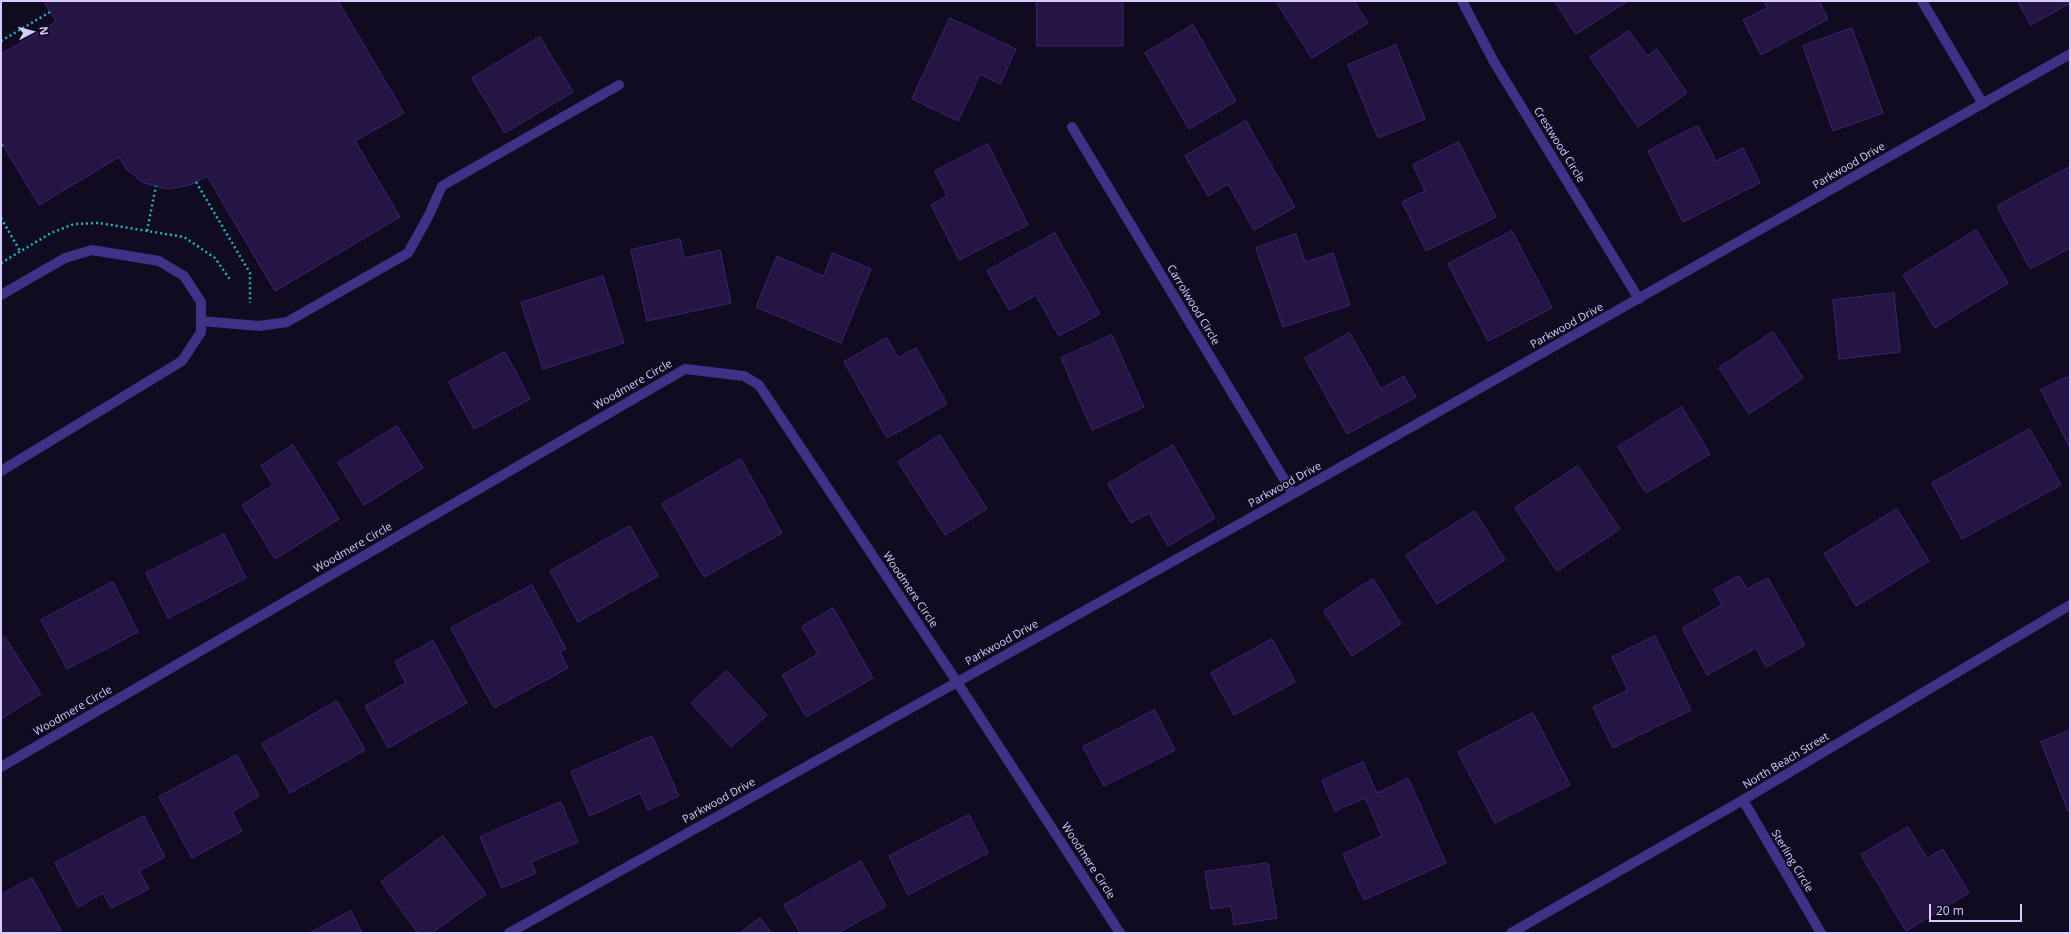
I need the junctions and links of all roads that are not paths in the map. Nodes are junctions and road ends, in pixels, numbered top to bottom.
1 (1462, 1) edge
2 (1922, 1) edge
3 (2070, 54) edge
4 (619, 85) dead end
5 (1983, 104) junction
6 (1072, 127) dead end
7 (1, 295) edge
8 (1639, 299) junction
9 (201, 321) junction
10 (1, 471) edge
11 (1293, 494) junction
12 (2070, 605) edge
13 (957, 682) junction
14 (1, 766) edge
15 (1743, 800) junction
16 (509, 933) edge
17 (1120, 933) edge
18 (1511, 933) edge
19 (1821, 933) edge

1 - 8 street, Crestwood Circle
2 - 5 street
3 - 5 street, Parkwood Drive
4 - 9 street
5 - 8 street, Parkwood Drive
6 - 11 street, Carrolwood Circle
7 - 9 street
8 - 11 street, Parkwood Drive
9 - 10 street
11 - 13 street, Parkwood Drive
12 - 15 street, North Beach Street
13 - 14 street, Woodmere Circle
13 - 16 street, Parkwood Drive
13 - 17 street, Woodmere Circle
15 - 18 street, North Beach Street
15 - 19 street, Sterling Circle

